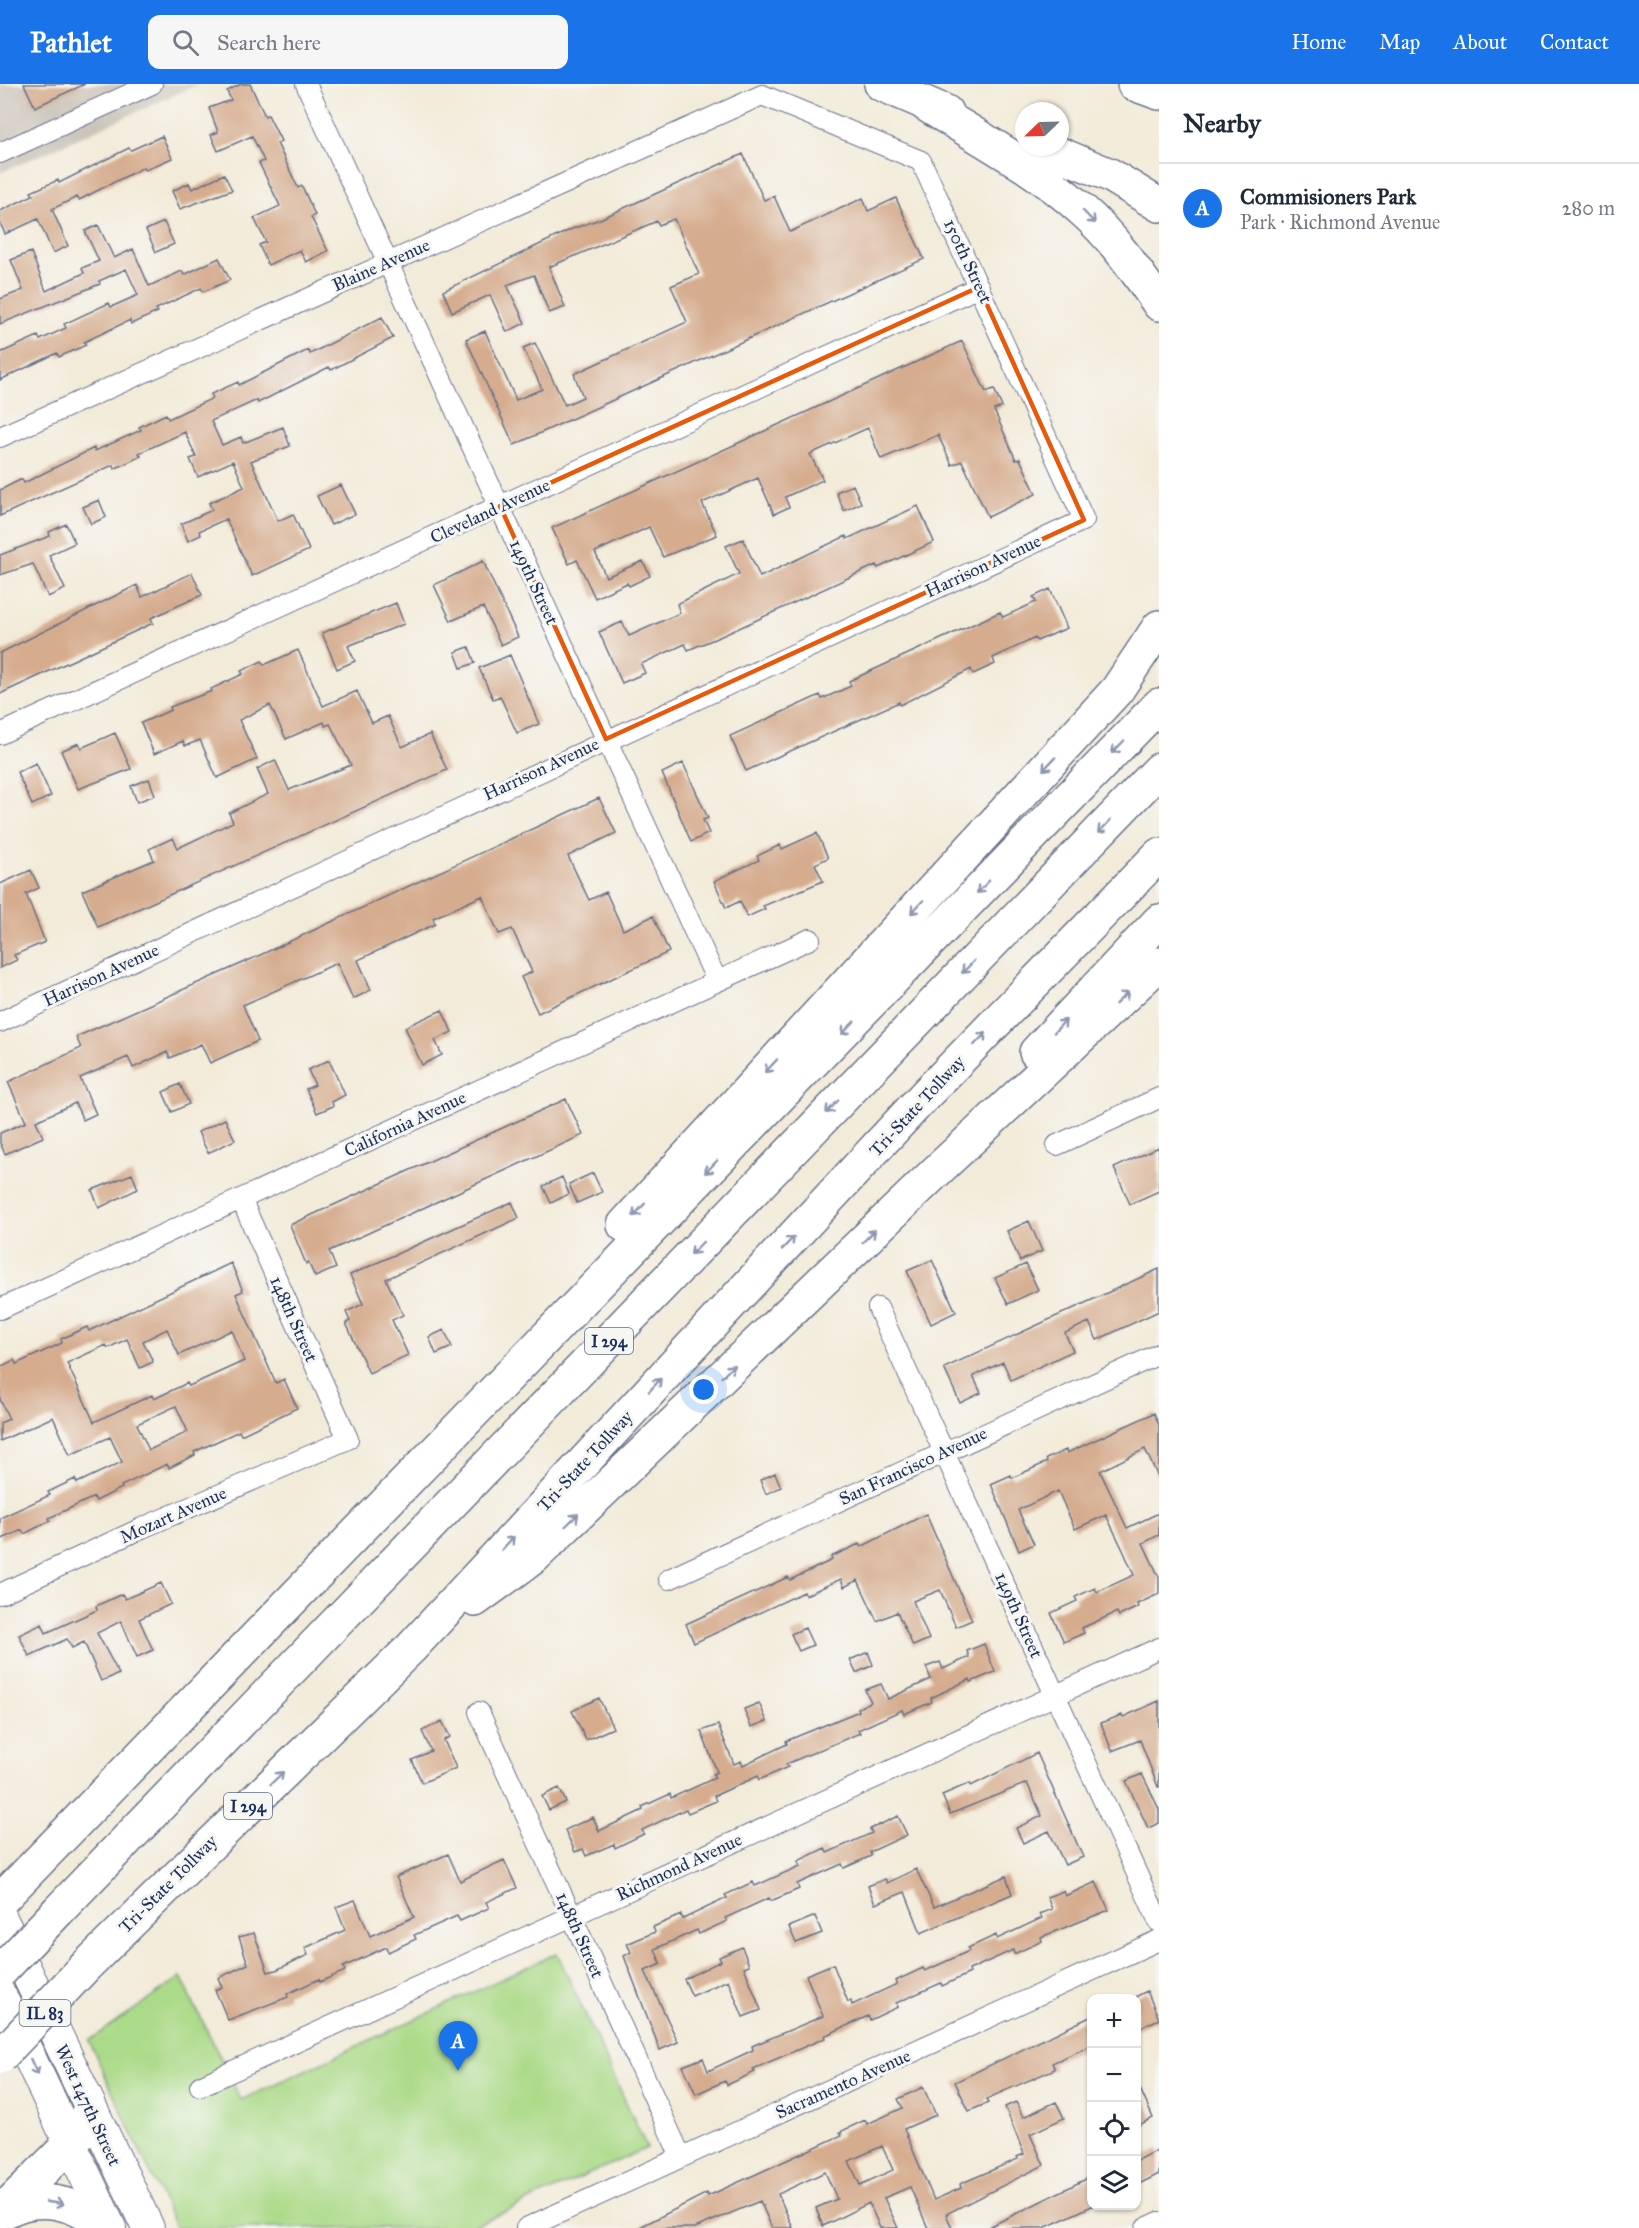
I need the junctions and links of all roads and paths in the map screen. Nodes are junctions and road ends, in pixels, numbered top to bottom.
1 (152, 84) edge
2 (306, 84) edge
3 (881, 84) edge
4 (1134, 84) edge
5 (1159, 93) edge
6 (762, 95) joint
7 (925, 104) junction
8 (1015, 137) edge
9 (0, 153) edge
10 (1047, 159) edge
11 (1159, 205) edge
12 (388, 262) junction
13 (980, 287) junction
14 (1159, 304) edge
15 (0, 436) edge
16 (500, 506) junction
17 (1084, 520) joint
18 (1159, 627) edge
19 (1159, 705) edge
20 (0, 734) edge
21 (606, 739) junction
22 (1159, 770) edge
23 (1159, 855) edge
24 (1159, 921) edge
25 (810, 939) dead end
26 (1159, 964) edge
27 (717, 981) junction
28 (0, 1022) edge
29 (1159, 1098) edge
30 (1057, 1145) dead end
31 (941, 1167) junction
32 (241, 1199) junction
33 (878, 1308) dead end
34 (0, 1310) edge
35 (1159, 1354) edge
36 (348, 1439) joint
37 (945, 1451) junction
38 (424, 1462) junction
39 (669, 1579) dead end
40 (0, 1594) edge
41 (411, 1648) junction
42 (1159, 1648) edge
43 (1056, 1695) junction
44 (479, 1712) dead end
45 (0, 1901) edge
46 (0, 1916) edge
47 (572, 1916) junction
48 (1159, 1922) edge
49 (1159, 1940) edge
50 (0, 1971) edge
51 (0, 1995) edge
52 (0, 2057) edge
53 (200, 2086) dead end
54 (90, 2109) junction
55 (71, 2143) junction
56 (681, 2157) junction
57 (0, 2214) edge
58 (1159, 2222) edge
59 (105, 2228) edge
60 (110, 2228) edge
61 (148, 2228) edge
62 (526, 2228) edge
63 (1146, 2228) edge

1 - 9 street
2 - 12 street, 149th Street
3 - 7 highway
4 - 5 highway
6 - 12 street, Blaine Avenue
6 - 13 street, 150th Street
7 - 8 highway
7 - 10 highway
10 - 11 highway
10 -> 14 highway
12 - 15 street, Blaine Avenue
12 - 16 street, 149th Street
13 - 16 street, Cleveland Avenue
13 - 17 street, 150th Street
16 - 20 street, Cleveland Avenue
16 - 21 street, 149th Street
17 - 21 street, Harrison Avenue
18 -> 38 highway
19 -> 38 highway
21 - 27 street, 149th Street
21 - 28 street, Harrison Avenue
22 -> 50 highway, I 294, bridge
41 -> 23 highway, Tri-State Tollway / I 294
31 -> 24 highway
25 - 27 street, California Avenue
31 -> 26 highway
27 - 32 street, California Avenue
29 - 30 street
41 -> 31 highway
32 - 34 street, California Avenue
32 - 36 street, 148th Street
33 - 37 street, 149th Street
35 - 37 street, San Francisco Avenue
36 - 40 street, Mozart Avenue
37 - 39 street, San Francisco Avenue
37 - 43 street, 149th Street
38 - 45 highway
52 -> 41 highway, Tri-State Tollway / I 294, bridge
42 - 43 street, Richmond Avenue
43 - 47 street, Richmond Avenue
43 - 48 street, 149th Street
44 - 47 street, 148th Street
46 - 54 main road, West 147th Street / IL 83
47 - 53 street, Richmond Avenue
47 - 56 street, 148th Street
49 - 56 street, Sacramento Avenue
51 -> 55 main road, West 147th Street / IL 83
54 - 55 highway
54 - 61 main road, West 147th Street / IL 83
55 - 57 highway
55 - 60 main road, West 147th Street / IL 83
56 - 62 street, Sacramento Avenue
57 -> 59 highway
58 - 63 street

